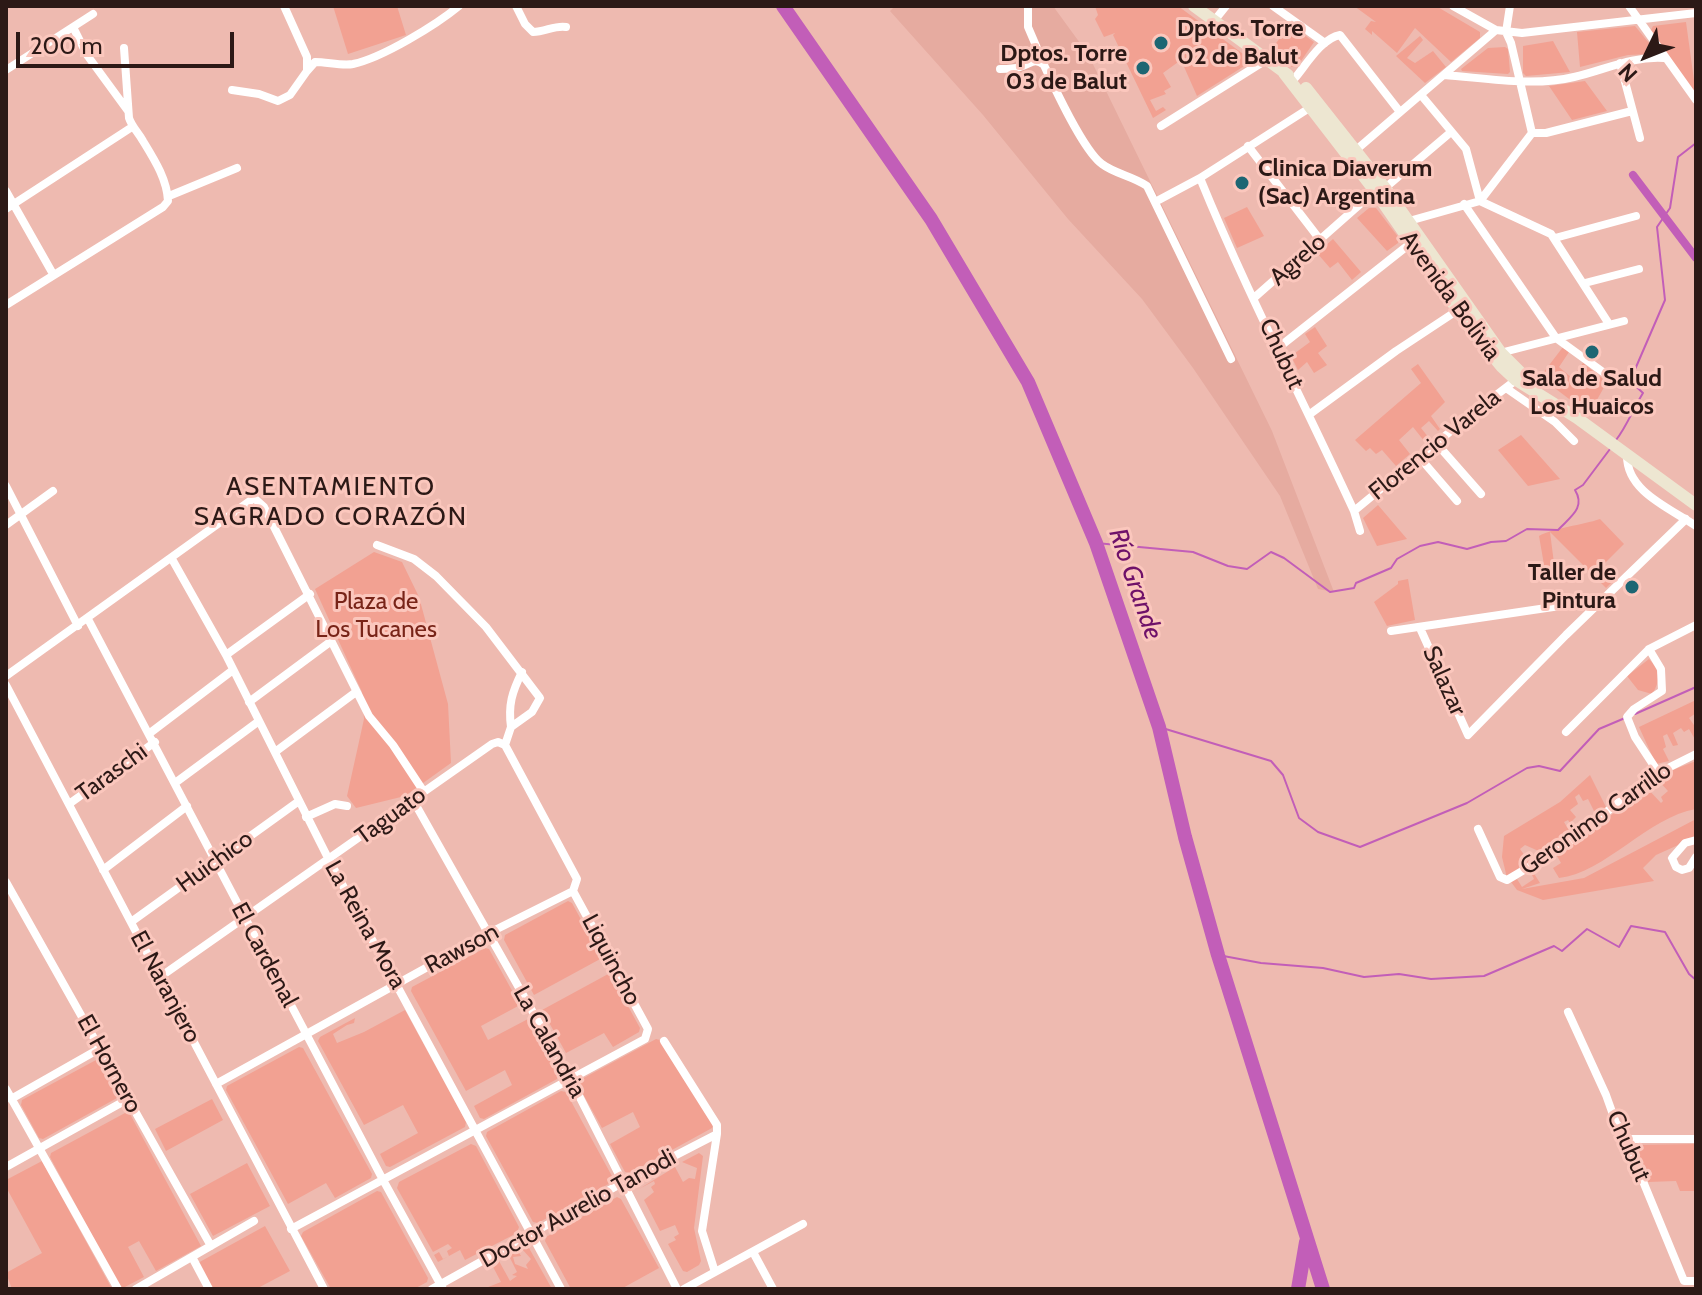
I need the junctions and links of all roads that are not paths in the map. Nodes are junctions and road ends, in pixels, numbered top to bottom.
1 (284, 6) edge
2 (459, 6) edge
3 (516, 6) edge
4 (1028, 6) edge
5 (1194, 6) edge
6 (1226, 6) edge
7 (1273, 6) edge
8 (1453, 6) edge
9 (1510, 6) edge
10 (1629, 6) edge
11 (1696, 13) edge
12 (93, 14) dead end
13 (1638, 20) junction
14 (1214, 21) junction
15 (73, 27) junction
16 (566, 27) dead end
17 (1496, 30) junction
18 (1506, 32) junction
19 (1325, 43) junction
20 (124, 48) dead end
21 (1664, 58) junction
22 (1266, 60) junction
23 (1620, 63) junction
24 (1044, 65) junction
25 (1000, 69) dead end
26 (6, 70) edge
27 (307, 71) junction
28 (1290, 75) junction
29 (1444, 75) junction
30 (1517, 80) junction
31 (232, 90) dead end
32 (1421, 95) junction
33 (1696, 100) edge
34 (1311, 107) junction
35 (128, 111) junction
36 (1632, 111) junction
37 (1400, 112) junction
38 (1161, 126) dead end
39 (132, 127) junction
40 (1451, 132) junction
41 (1532, 133) junction
42 (1640, 138) dead end
43 (1248, 146) junction
44 (1356, 150) junction
45 (237, 168) dead end
46 (1200, 178) junction
47 (1380, 189) junction
48 (6, 191) edge
49 (169, 196) junction
50 (1480, 201) junction
51 (1155, 202) junction
52 (1464, 204) junction
53 (10, 206) edge
54 (1636, 216) dead end
55 (1409, 221) junction
56 (1555, 238) junction
57 (1321, 241) junction
58 (1411, 243) junction
59 (1639, 269) dead end
60 (53, 274) junction
61 (1585, 283) junction
62 (1255, 297) junction
63 (6, 305) edge
64 (1458, 310) junction
65 (1624, 321) dead end
66 (1609, 324) junction
67 (1556, 338) junction
68 (1278, 348) junction
69 (1496, 355) junction
70 (1231, 359) dead end
71 (1607, 375) dead end
72 (1511, 384) junction
73 (1539, 393) junction
74 (1310, 414) junction
75 (1574, 441) dead end
76 (1437, 444) junction
77 (1623, 453) junction
78 (1420, 458) junction
79 (6, 486) edge
80 (53, 491) dead end
81 (1481, 494) dead end
82 (1457, 501) dead end
83 (1696, 505) edge
84 (1354, 511) junction
85 (21, 515) junction
86 (1686, 519) junction
87 (6, 525) edge
88 (1696, 526) edge
89 (1360, 531) dead end
90 (377, 545) dead end
91 (172, 559) junction
92 (310, 594) junction
93 (1598, 604) junction
94 (88, 619) junction
95 (1696, 625) edge
96 (78, 626) junction
97 (1420, 628) junction
98 (1391, 631) dead end
99 (330, 642) junction
100 (1649, 649) junction
101 (226, 655) junction
102 (233, 670) junction
103 (522, 672) junction
104 (6, 676) edge
105 (6, 685) edge
106 (356, 692) junction
107 (249, 702) junction
108 (259, 721) junction
109 (511, 727) junction
110 (1566, 732) dead end
111 (150, 733) junction
112 (155, 742) junction
113 (505, 745) junction
114 (275, 752) junction
115 (1696, 754) edge
116 (1658, 772) junction
117 (175, 783) junction
118 (424, 792) junction
119 (413, 800) junction
120 (299, 801) junction
121 (69, 804) junction
122 (187, 806) junction
123 (347, 806) dead end
124 (306, 817) junction
125 (1478, 829) dead end
126 (1696, 840) edge
127 (1696, 857) edge
128 (329, 860) junction
129 (215, 861) junction
130 (103, 870) junction
131 (6, 882) edge
132 (573, 891) junction
133 (245, 919) junction
134 (131, 922) junction
135 (489, 933) junction
136 (160, 977) junction
137 (398, 984) junction
138 (1568, 1012) dead end
139 (306, 1033) junction
140 (664, 1041) dead end
141 (99, 1049) junction
142 (570, 1078) junction
143 (216, 1084) junction
144 (6, 1089) edge
145 (11, 1099) junction
146 (128, 1099) junction
147 (717, 1129) junction
148 (476, 1131) junction
149 (1628, 1139) junction
150 (1696, 1139) edge
151 (39, 1148) junction
152 (6, 1167) edge
153 (382, 1178) junction
154 (622, 1183) junction
155 (254, 1221) dead end
156 (803, 1224) dead end
157 (291, 1229) junction
158 (530, 1233) junction
159 (211, 1246) junction
160 (753, 1252) junction
161 (192, 1257) junction
162 (715, 1272) junction
163 (1696, 1281) edge
164 (439, 1287) edge
165 (118, 1289) edge
166 (136, 1289) edge
167 (209, 1289) edge
168 (324, 1289) edge
169 (561, 1289) edge
170 (677, 1289) edge
171 (684, 1289) edge
172 (773, 1289) edge

1 - 27 street
2 - 27 street
3 - 16 street
4 - 24 street
5 - 14 street, Avenida Bolivia
6 - 14 street
7 - 19 street
8 - 17 street
9 - 18 street
10 - 13 street
11 - 13 street
12 - 15 street
13 - 18 street
13 - 21 street
14 - 22 street, Avenida Bolivia
15 - 26 street
15 - 35 street
17 - 18 street
17 - 29 street
18 - 30 street
19 - 28 street
19 - 37 street
20 - 35 street
21 - 23 street
21 - 33 street
22 - 28 street, Avenida Bolivia
22 - 38 street
23 - 30 street
23 - 36 street
24 - 25 street
24 - 51 street
27 - 31 street
28 - 34 street, Avenida Bolivia
28 - 44 street, Avenida Bolivia
29 - 30 street
29 - 32 street
30 - 41 street
32 - 37 street
32 - 40 street
34 - 43 street
34 - 47 street, Avenida Bolivia
35 - 39 street
36 - 41 street
36 - 42 street
37 - 44 street
39 - 49 street
39 - 53 street
40 - 47 street, Agrelo
40 - 50 street
41 - 50 street
43 - 46 street
43 - 57 street
44 - 47 street, Avenida Bolivia
45 - 49 street
46 - 51 street
46 - 62 street, Chubut
47 - 55 street, Avenida Bolivia
47 - 57 street, Agrelo
47 - 58 street, Avenida Bolivia
48 - 53 street
49 - 60 street
50 - 52 street
50 - 56 street
51 - 70 street
52 - 55 street
52 - 67 street
53 - 60 street
54 - 56 street
55 - 69 street, Avenida Bolivia
56 - 61 street
57 - 62 street, Agrelo
58 - 64 street, Avenida Bolivia
58 - 68 street
59 - 61 street
60 - 63 street
61 - 66 street
62 - 68 street, Chubut
64 - 69 street, Avenida Bolivia
64 - 74 street
65 - 66 street
66 - 67 street
67 - 69 street
67 - 71 street
68 - 74 street, Chubut
69 - 72 street, Avenida Bolivia
69 - 73 street, Avenida Bolivia
72 - 73 street, Avenida Bolivia
72 - 75 street
72 - 76 street, Florencio Varela
73 - 77 street, Avenida Bolivia
74 - 84 street, Chubut
76 - 78 street, Florencio Varela
76 - 81 street
77 - 83 street, Avenida Bolivia
77 - 86 street
78 - 82 street
78 - 84 street, Florencio Varela
79 - 85 street
80 - 85 street
84 - 89 street, Chubut
85 - 87 street
85 - 96 street
86 - 88 street
86 - 93 street
90 - 103 street
91 - 92 street
91 - 94 street
91 - 101 street, La Reina Mora
92 - 99 street
92 - 101 street
93 - 97 street
93 - 97 street, Salazar
94 - 96 street
94 - 111 street, El Cardenal
95 - 100 street
96 - 104 street
97 - 98 street
99 - 106 street
99 - 107 street
100 - 110 street
100 - 116 street
101 - 102 street, La Reina Mora
102 - 107 street, La Reina Mora
102 - 111 street, Taraschi
103 - 109 street
103 - 109 street
105 - 121 street, El Naranjero
106 - 114 street
106 - 118 street
107 - 108 street, La Reina Mora
108 - 114 street, La Reina Mora
108 - 117 street
109 - 113 street
111 - 112 street, El Cardenal
112 - 117 street, El Cardenal
112 - 121 street, Taraschi
113 - 118 street, Taguato
113 - 132 street
114 - 120 street, La Reina Mora
115 - 116 street, Geronimo Carrillo
116 - 125 street, Geronimo Carrillo
117 - 122 street, El Cardenal
118 - 119 street, Taguato
119 - 128 street, Taguato
119 - 135 street, La Calandria
120 - 124 street, La Reina Mora
120 - 129 street, Huichico
121 - 130 street, El Naranjero
122 - 129 street, El Cardenal
122 - 130 street
123 - 124 street
124 - 128 street, La Reina Mora
126 - 127 street
128 - 133 street, Taguato
128 - 137 street, La Reina Mora
129 - 133 street, El Cardenal
129 - 134 street, Huichico
130 - 134 street, El Naranjero
131 - 141 street, El Hornero
132 - 135 street, Rawson
132 - 142 street, Liquincho
133 - 136 street, Taguato
133 - 139 street, El Cardenal
134 - 136 street, El Naranjero
135 - 137 street, Rawson
135 - 142 street, La Calandria
136 - 143 street, El Naranjero
137 - 139 street, Rawson
137 - 148 street, La Reina Mora
138 - 149 street, Chubut
139 - 143 street, Rawson
139 - 153 street, El Cardenal
140 - 147 street
141 - 145 street
141 - 146 street, El Hornero
142 - 148 street
142 - 154 street, La Calandria
143 - 157 street, El Naranjero
144 - 145 street
145 - 151 street
146 - 151 street
146 - 159 street, El Hornero
147 - 154 street, Doctor Aurelio Tanodi
147 - 162 street
148 - 153 street
148 - 158 street, La Reina Mora
149 - 150 street
149 - 163 street, Chubut
151 - 152 street
151 - 165 street
153 - 157 street
153 - 164 street, El Cardenal
154 - 158 street, Doctor Aurelio Tanodi
154 - 170 street, La Calandria
155 - 159 street
156 - 160 street
157 - 168 street, El Naranjero
158 - 164 street, Doctor Aurelio Tanodi
158 - 169 street, La Reina Mora
159 - 161 street
160 - 162 street
160 - 172 street
161 - 166 street
161 - 167 street
162 - 171 street

